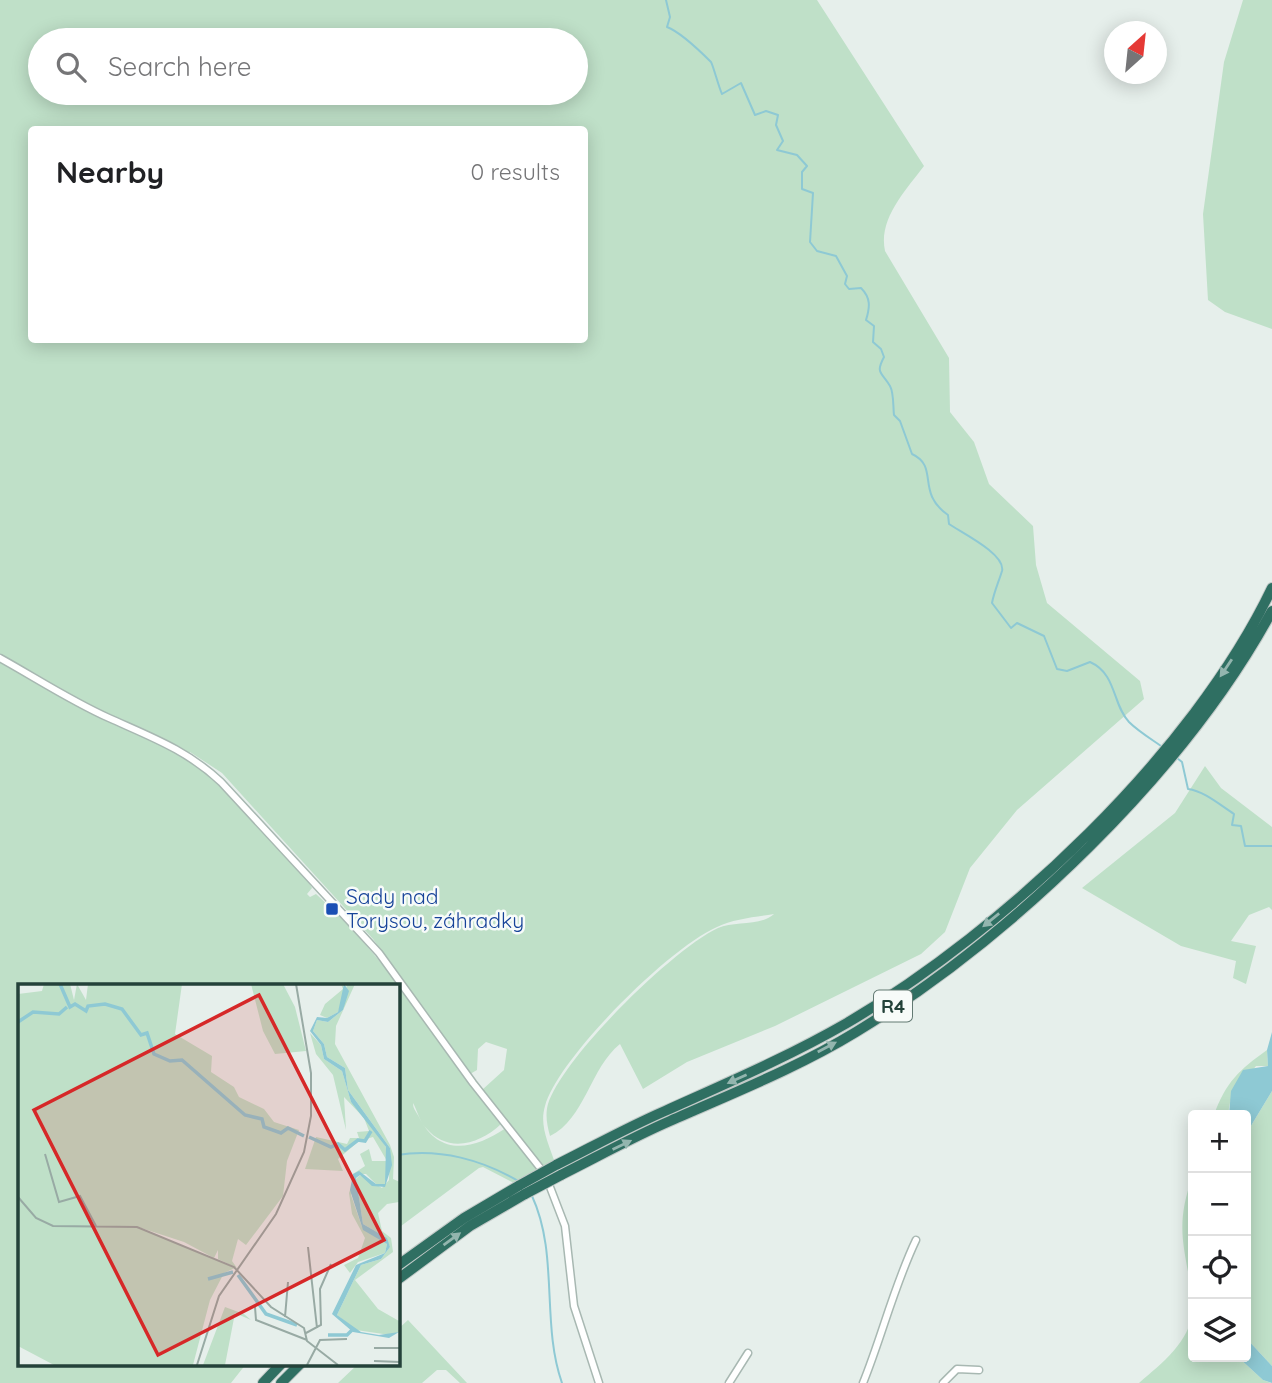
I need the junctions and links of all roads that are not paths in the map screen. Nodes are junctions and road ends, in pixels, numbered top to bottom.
1 (1272, 588) edge
2 (1272, 611) edge
3 (0, 658) edge
4 (1168, 751) junction
5 (522, 1189) junction
6 (916, 1240) dead end
7 (399, 1265) edge
8 (399, 1279) edge
9 (748, 1353) dead end
10 (279, 1366) edge
11 (298, 1366) edge
12 (979, 1370) dead end
13 (263, 1383) edge
14 (281, 1383) edge
15 (598, 1383) edge
16 (729, 1383) edge
17 (863, 1383) edge
18 (943, 1383) edge

1 -> 4 highway, R4
2 - 4 highway, R4
3 - 15 street
4 - 5 highway, R4, bridge
5 - 7 highway, R4
8 -> 5 highway, R4
6 - 17 street
9 - 16 street
10 - 13 highway
11 - 14 highway
12 - 18 street

